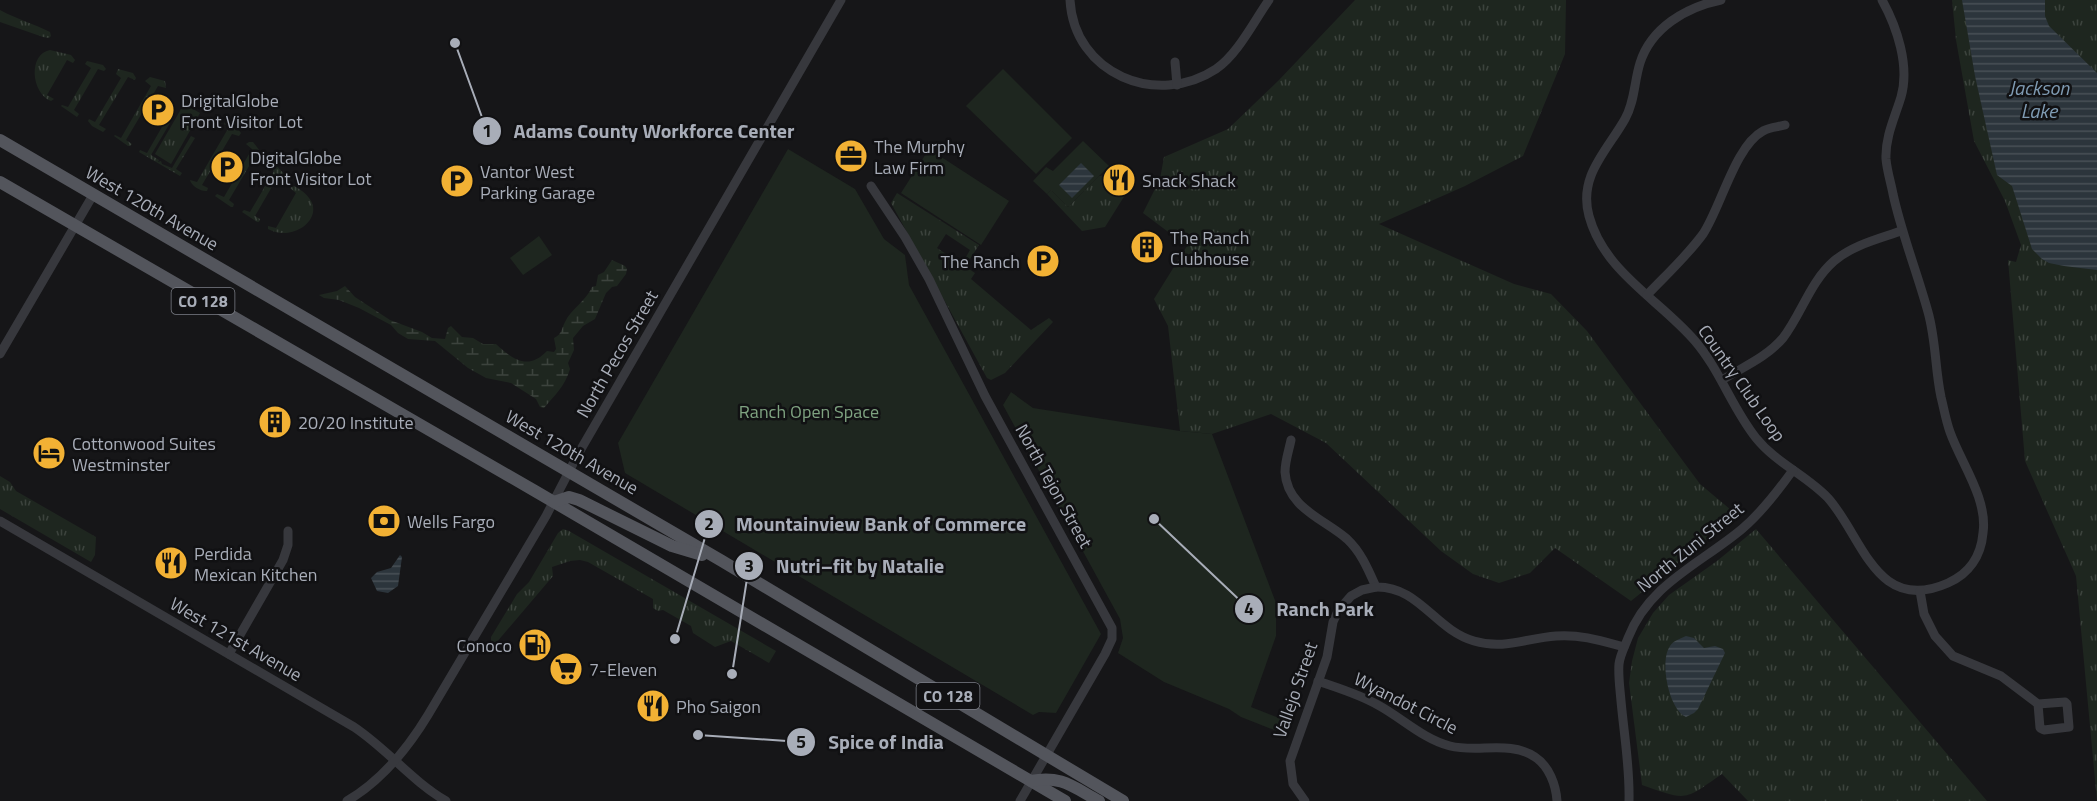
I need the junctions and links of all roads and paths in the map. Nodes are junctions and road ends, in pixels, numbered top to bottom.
1 (841, 0) edge
2 (1070, 0) edge
3 (1269, 0) edge
4 (1721, 0) edge
5 (1882, 0) edge
6 (1705, 2) edge
7 (1175, 62) dead end
8 (1177, 85) junction
9 (1785, 125) dead end
10 (0, 140) edge
11 (0, 182) edge
12 (871, 186) dead end
13 (93, 195) junction
14 (74, 226) junction
15 (1901, 231) junction
16 (1647, 295) junction
17 (0, 354) edge
18 (1722, 380) junction
19 (1291, 440) dead end
20 (1793, 470) junction
21 (569, 471) junction
22 (554, 502) junction
23 (0, 521) edge
24 (288, 531) dead end
25 (722, 561) junction
26 (1376, 586) junction
27 (1920, 591) junction
28 (1624, 647) junction
29 (229, 654) junction
30 (1318, 681) junction
31 (2038, 705) dead end
32 (1046, 756) junction
33 (395, 759) junction
34 (1030, 781) junction
35 (347, 801) edge
36 (446, 801) edge
37 (1020, 801) edge
38 (1065, 801) edge
39 (1099, 801) edge
40 (1123, 801) edge
41 (1305, 801) edge
42 (1557, 801) edge
43 (1629, 801) edge

1 - 21 street, North Pecos Street
2 - 8 street
3 - 8 street
4 - 6 street, Country Club Loop
5 - 15 street
6 - 16 street, Country Club Loop
7 - 8 street
9 - 16 street
10 - 13 main road, West 120th Avenue / CO 128
11 - 14 main road, CO 128
12 - 32 street, North Tejon Street
13 - 14 street
13 - 21 main road, West 120th Avenue / CO 128
14 - 17 street
14 - 22 main road, CO 128
15 - 18 street
15 - 27 street
16 - 18 street, Country Club Loop
18 - 20 street, Country Club Loop
19 - 26 street
20 - 27 street, Country Club Loop
20 - 28 street, North Zuni Street
21 - 22 street, North Pecos Street
21 - 25 main road, West 120th Avenue / CO 128
22 - 25 main road
22 - 33 street, North Pecos Street
22 - 34 main road, CO 128
23 - 29 street, West 121st Avenue
24 - 29 street
25 - 32 main road, West 120th Avenue / CO 128
26 - 28 street
26 - 30 street, Vallejo Street
27 - 31 street
28 - 43 street, North Zuni Street
29 - 33 street, West 121st Avenue
30 - 41 street, Vallejo Street
30 - 42 street, Wyandot Circle
32 - 34 street, North Tejon Street
32 - 40 main road, West 120th Avenue / CO 128
33 - 35 street, North Pecos Street
33 - 36 street, West 121st Avenue
34 - 37 street, North Tejon Street
34 - 38 main road, CO 128
34 - 39 main road

